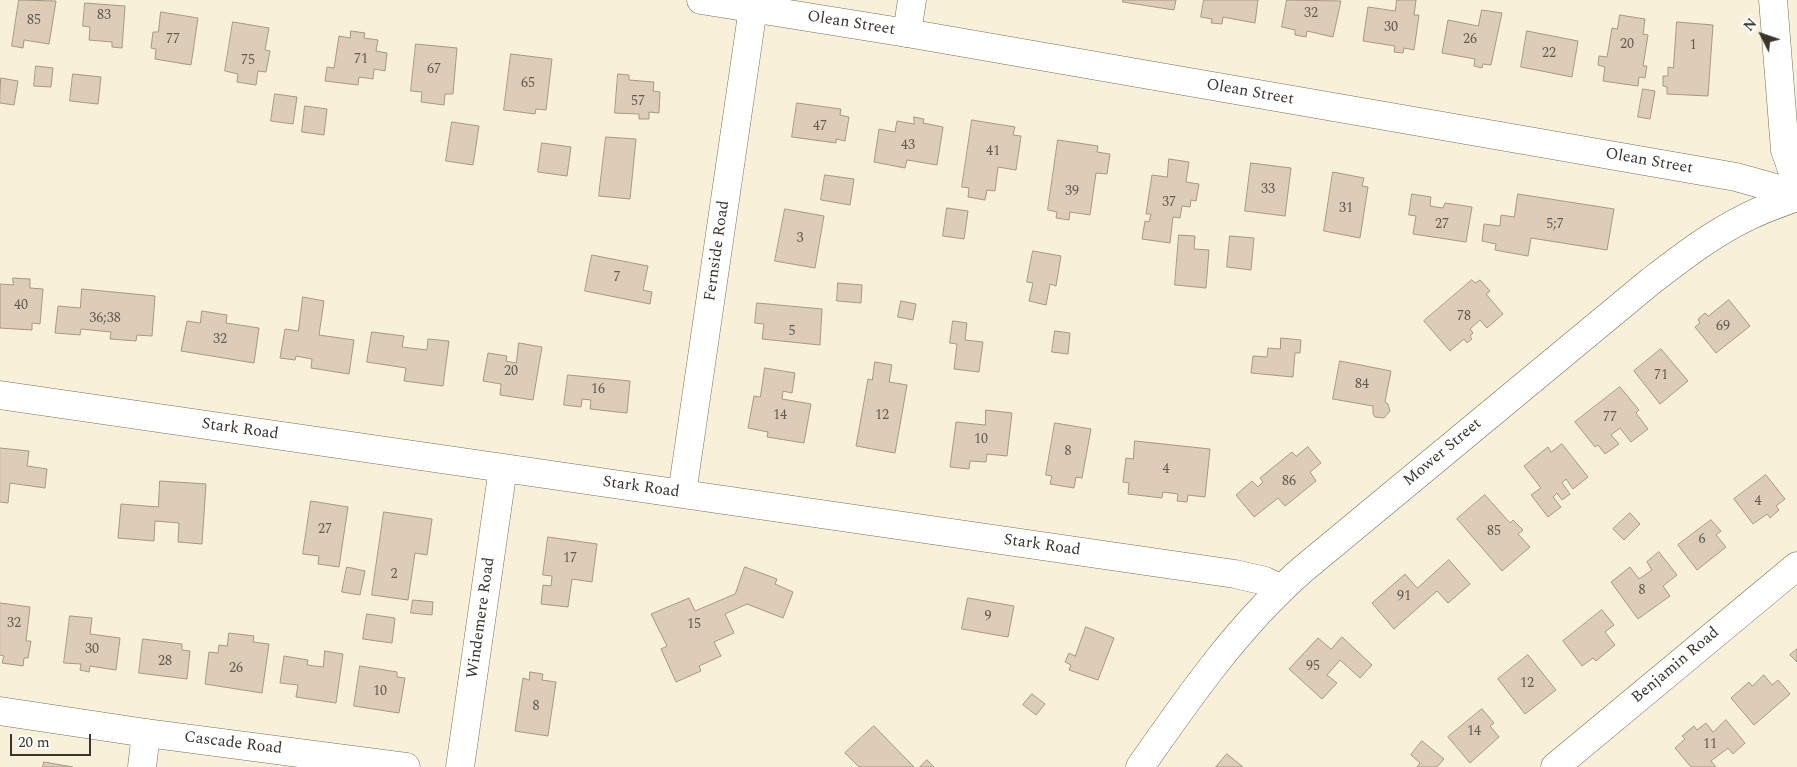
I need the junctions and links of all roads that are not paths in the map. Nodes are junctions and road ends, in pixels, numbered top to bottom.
1 (702, 0) edge
2 (912, 0) edge
3 (1773, 0) edge
4 (753, 8) junction
5 (907, 33) junction
6 (1797, 184) edge
7 (1797, 195) edge
8 (0, 395) edge
9 (503, 468) junction
10 (682, 494) junction
11 (1797, 566) edge
12 (1280, 588) junction
13 (0, 711) edge
14 (146, 733) junction
15 (142, 767) edge
16 (406, 767) edge
17 (460, 767) edge
18 (1140, 767) edge
19 (1554, 767) edge

1 - 4 street, Olean Street
2 - 5 street
3 - 6 street
4 - 5 street, Olean Street
4 - 10 street, Fernside Road
5 - 7 street, Olean Street
7 - 12 street, Mower Street
8 - 9 street, Stark Road
9 - 10 street, Stark Road
9 - 17 street, Windemere Road
10 - 12 street, Stark Road
11 - 19 street, Benjamin Road
12 - 18 street, Mower Street
13 - 14 street, Cascade Road
14 - 15 street
14 - 16 street, Cascade Road

